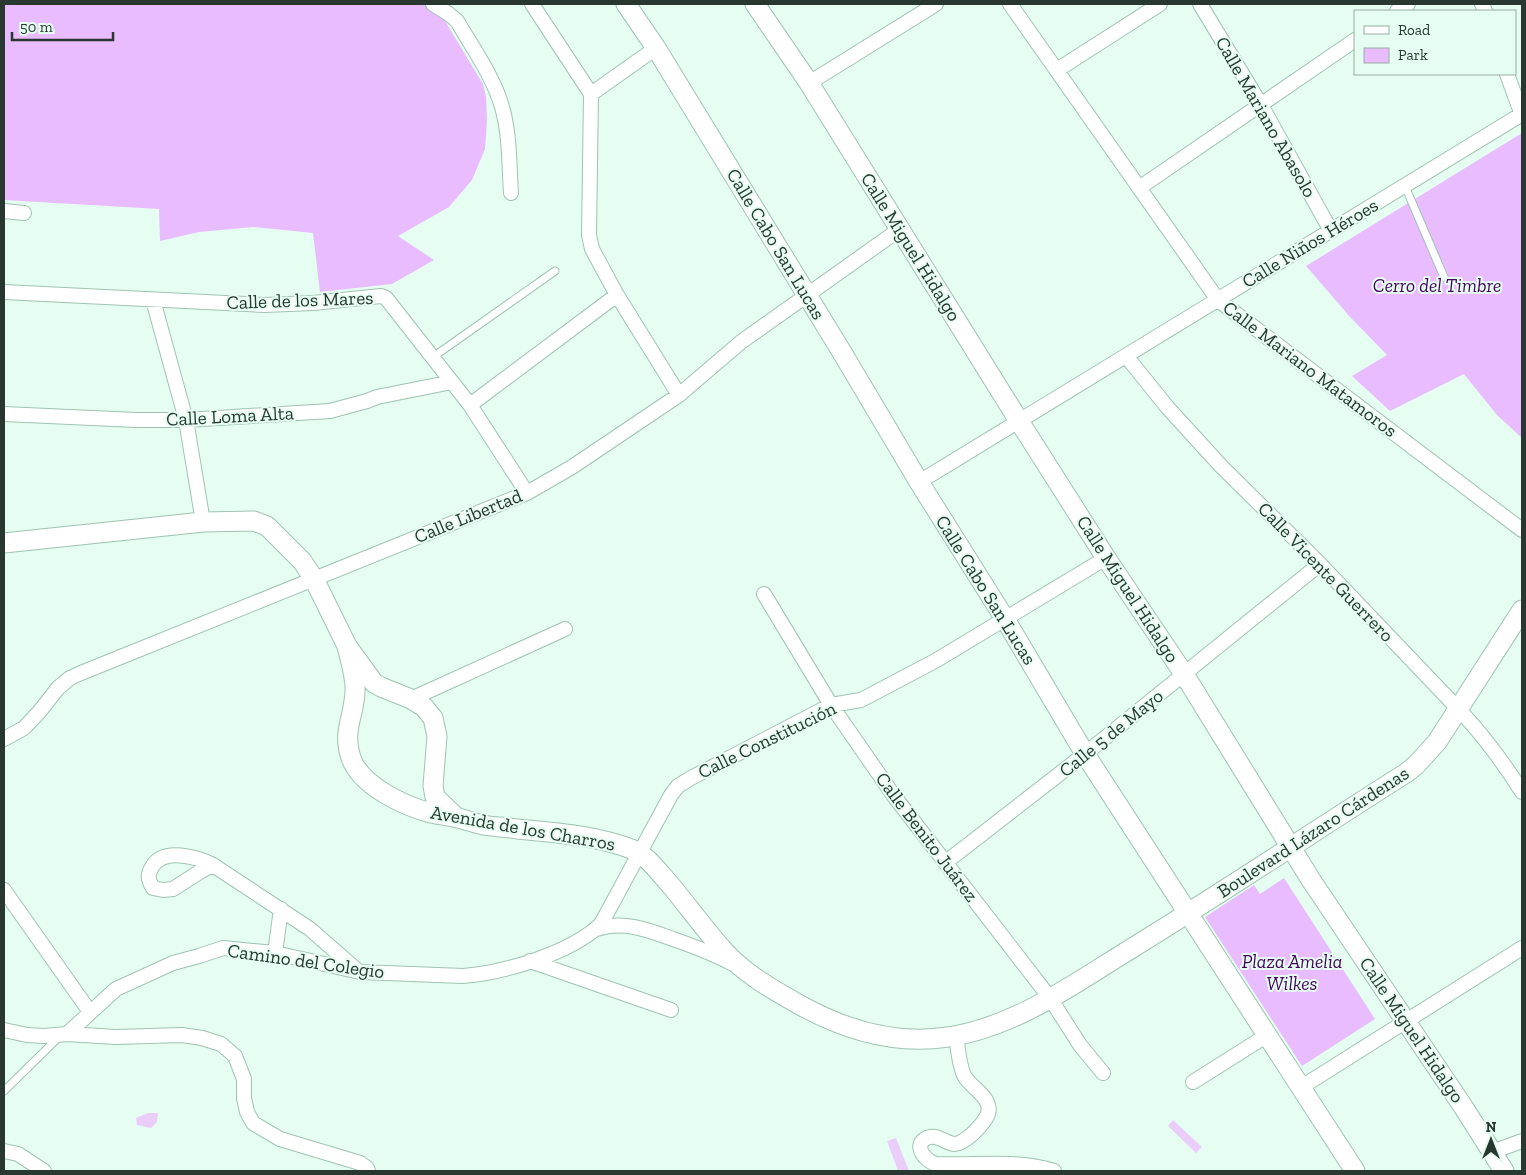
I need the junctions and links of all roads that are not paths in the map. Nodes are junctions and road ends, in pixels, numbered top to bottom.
1 (433, 4) edge
2 (532, 4) edge
3 (626, 4) edge
4 (755, 4) edge
5 (936, 4) edge
6 (1010, 4) edge
7 (1160, 4) edge
8 (1200, 4) edge
9 (1354, 41) edge
10 (656, 48) junction
11 (1057, 70) junction
12 (1507, 75) edge
13 (809, 83) junction
14 (591, 94) junction
15 (1261, 105) junction
16 (1522, 114) edge
17 (1405, 186) junction
18 (1139, 188) junction
19 (511, 192) dead end
20 (4, 211) edge
21 (24, 213) dead end
22 (900, 229) junction
23 (1331, 230) junction
24 (555, 272) dead end
25 (1444, 277) dead end
26 (4, 292) edge
27 (617, 294) junction
28 (806, 295) junction
29 (154, 300) junction
30 (1218, 300) junction
31 (1126, 356) junction
32 (433, 357) junction
33 (452, 382) junction
34 (679, 395) junction
35 (470, 404) junction
36 (4, 414) edge
37 (186, 420) junction
38 (1019, 421) junction
39 (919, 482) junction
40 (527, 493) junction
41 (203, 522) junction
42 (1522, 530) edge
43 (4, 543) edge
44 (1106, 558) junction
45 (1320, 564) junction
46 (314, 579) junction
47 (764, 594) dead end
48 (1522, 610) edge
49 (1005, 619) junction
50 (565, 629) dead end
51 (347, 646) junction
52 (1184, 674) junction
53 (411, 699) junction
54 (831, 705) junction
55 (1458, 709) junction
56 (4, 739) edge
57 (1085, 754) junction
58 (1522, 792) edge
59 (457, 818) junction
60 (1291, 846) junction
61 (639, 852) junction
62 (946, 862) junction
63 (213, 866) dead end
64 (4, 890) edge
65 (281, 909) junction
66 (1188, 914) junction
67 (597, 929) junction
68 (1522, 948) edge
69 (275, 953) junction
70 (530, 961) junction
71 (742, 968) junction
72 (360, 972) junction
73 (1050, 998) junction
74 (671, 1010) dead end
75 (90, 1012) junction
76 (1406, 1020) junction
77 (4, 1030) edge
78 (64, 1034) junction
79 (956, 1036) junction
80 (1266, 1036) junction
81 (1102, 1073) dead end
82 (1193, 1082) dead end
83 (1300, 1088) junction
84 (4, 1091) edge
85 (1522, 1141) edge
86 (4, 1151) edge
87 (1492, 1152) junction
88 (44, 1171) edge
89 (368, 1171) edge
90 (1054, 1171) edge
91 (1354, 1171) edge
92 (1504, 1171) edge

1 - 19 street
2 - 14 street
3 - 10 main road, Calle Cabo San Lucas
4 - 13 main road, Calle Miguel Hidalgo
5 - 13 street
6 - 11 street, Calle Mariano Matamoros
7 - 11 street
8 - 15 street, Calle Mariano Abasolo
9 - 15 street
10 - 14 street
10 - 28 main road, Calle Cabo San Lucas
11 - 18 street, Calle Mariano Matamoros
12 - 16 street
13 - 22 main road, Calle Miguel Hidalgo
14 - 27 street
15 - 18 street
15 - 23 street, Calle Mariano Abasolo
16 - 17 street, Calle Niños Héroes
17 - 23 street, Calle Niños Héroes
17 - 25 lane
18 - 30 street, Calle Mariano Matamoros
20 - 21 street
22 - 28 street, Calle Libertad
22 - 38 main road, Calle Miguel Hidalgo
23 - 30 street, Calle Niños Héroes
24 - 32 lane
26 - 29 street, Calle de los Mares
27 - 34 street
27 - 35 street
28 - 34 street, Calle Libertad
28 - 39 main road, Calle Cabo San Lucas
29 - 32 street, Calle de los Mares
29 - 37 street
30 - 31 street, Calle Niños Héroes
30 - 42 street, Calle Mariano Matamoros
31 - 38 street, Calle Niños Héroes
31 - 45 street, Calle Vicente Guerrero
32 - 33 street, Calle de los Mares
33 - 35 street, Calle de los Mares
33 - 37 street, Calle Loma Alta
34 - 40 street, Calle Libertad
35 - 40 street, Calle de los Mares
36 - 37 street, Calle Loma Alta
37 - 41 street
38 - 39 street, Calle Niños Héroes
38 - 44 main road, Calle Miguel Hidalgo
39 - 49 main road, Calle Cabo San Lucas
40 - 46 street, Calle Libertad
41 - 43 main road, Avenida de los Charros
41 - 46 main road, Avenida de los Charros
44 - 49 street, Calle Constitución
44 - 52 main road, Calle Miguel Hidalgo
45 - 52 street, Calle 5 de Mayo
45 - 55 street, Calle Vicente Guerrero
46 - 51 main road, Avenida de los Charros
46 - 56 street, Calle Libertad
47 - 54 street, Calle Benito Juárez
48 - 55 main road, Boulevard Lázaro Cárdenas
49 - 54 street, Calle Constitución
49 - 57 main road, Calle Cabo San Lucas
50 - 53 street
51 - 53 main road, Avenida de los Charros
51 - 59 main road, Avenida de los Charros
52 - 57 street, Calle 5 de Mayo
52 - 60 main road, Calle Miguel Hidalgo
53 - 59 main road
54 - 61 street, Calle Constitución
54 - 62 street, Calle Benito Juárez
55 - 58 street, Calle Vicente Guerrero
55 - 60 main road, Boulevard Lázaro Cárdenas
57 - 62 street, Calle 5 de Mayo
57 - 66 main road, Calle Cabo San Lucas
59 - 61 main road, Avenida de los Charros
60 - 66 main road, Boulevard Lázaro Cárdenas
60 - 76 main road, Calle Miguel Hidalgo
61 - 67 street, Camino del Colegio
61 - 71 main road, Avenida de los Charros
62 - 73 street, Calle Benito Juárez
63 - 65 street
64 - 75 street
65 - 69 street
65 - 72 street
66 - 73 main road, Boulevard Lázaro Cárdenas
66 - 80 main road, Calle Cabo San Lucas
67 - 70 street, Camino del Colegio
67 - 71 street
68 - 76 street
69 - 72 street, Camino del Colegio
69 - 75 street, Camino del Colegio
70 - 72 street, Camino del Colegio
70 - 74 street
71 - 79 main road, Avenida de los Charros
73 - 79 main road, Avenida de los Charros
73 - 81 street, Calle Benito Juárez
75 - 78 street, Camino del Colegio
76 - 83 street
76 - 87 main road, Calle Miguel Hidalgo
77 - 78 street
78 - 84 lane
78 - 89 street
79 - 90 street
80 - 82 street
80 - 83 main road, Calle Cabo San Lucas
83 - 91 main road, Calle Cabo San Lucas
85 - 87 street
86 - 88 street
87 - 92 main road, Calle Miguel Hidalgo

